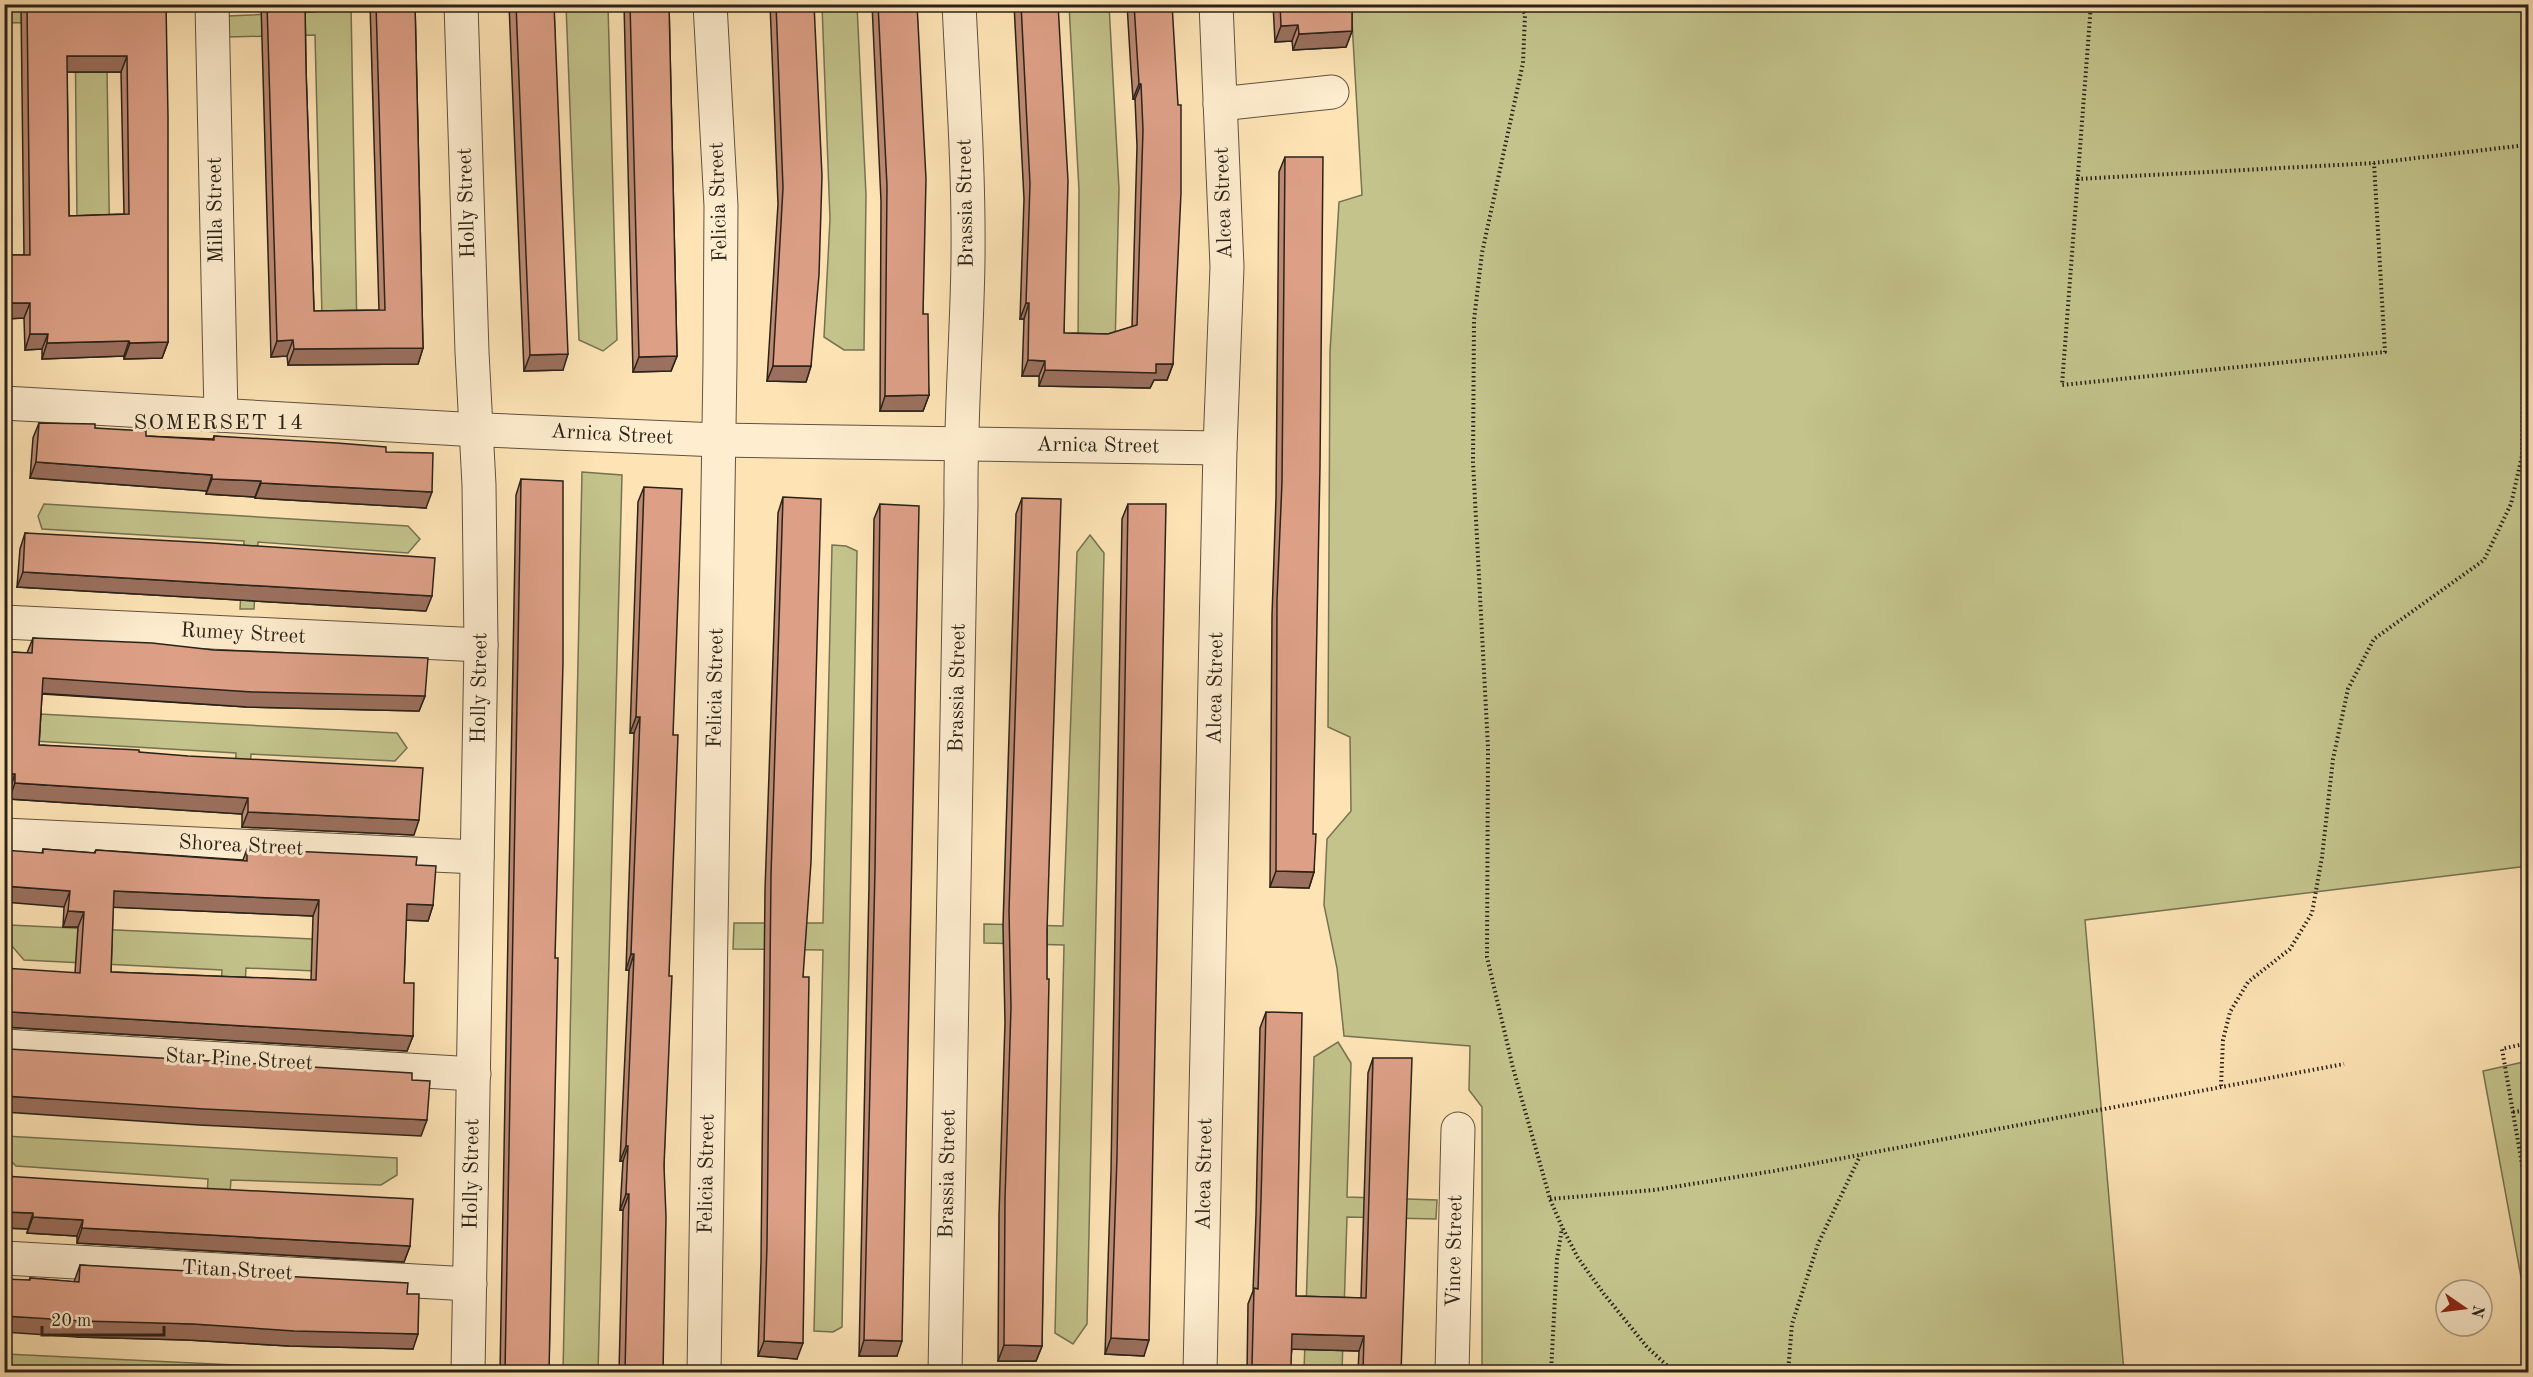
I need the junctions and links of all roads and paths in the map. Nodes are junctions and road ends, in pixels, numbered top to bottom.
1 (212, 4) edge
2 (461, 4) edge
3 (710, 4) edge
4 (959, 4) edge
5 (1216, 4) edge
6 (1520, 4) edge
7 (2091, 4) edge
8 (1332, 92) dead end
9 (1220, 104) junction
10 (2527, 143) edge
11 (2374, 163) junction
12 (2077, 179) junction
13 (4, 403) edge
14 (221, 415) junction
15 (477, 429) junction
16 (718, 440) junction
17 (960, 444) junction
18 (1220, 448) junction
19 (4, 622) edge
20 (481, 645) junction
21 (4, 835) edge
22 (477, 857) junction
23 (2529, 1043) edge
24 (4, 1046) edge
25 (2344, 1064) dead end
26 (474, 1074) junction
27 (2221, 1086) junction
28 (2529, 1110) edge
29 (2514, 1112) junction
30 (1458, 1129) dead end
31 (1861, 1155) junction
32 (1550, 1199) junction
33 (2529, 1199) edge
34 (1562, 1227) junction
35 (4, 1258) edge
36 (470, 1284) junction
37 (468, 1372) edge
38 (704, 1372) edge
39 (945, 1372) edge
40 (1200, 1372) edge
41 (1452, 1372) edge
42 (1551, 1372) edge
43 (1674, 1372) edge
44 (1788, 1372) edge

1 - 14 street, Milla Street
2 - 15 street, Holly Street
3 - 16 street, Felicia Street
4 - 17 street, Brassia Street
5 - 9 street, Alcea Street
6 - 32 path
7 - 12 path
8 - 9 street
9 - 18 street, Alcea Street
10 - 11 path
10 - 27 path
11 - 12 path
11 - 12 path
13 - 14 street, Arnica Street
14 - 15 street, Arnica Street
15 - 16 street, Arnica Street
15 - 20 street, Holly Street
16 - 17 street, Arnica Street
16 - 38 street, Felicia Street
17 - 18 street, Arnica Street
17 - 39 street, Brassia Street
18 - 40 street, Alcea Street
19 - 20 street, Rumey Street
20 - 22 street, Holly Street
21 - 22 street, Shorea Street
22 - 26 street, Holly Street
23 - 29 path
24 - 26 street, Star Pine Street
25 - 27 path
26 - 36 street, Holly Street
27 - 31 path
28 - 29 path
29 - 33 path
30 - 41 street, Vince Street
31 - 32 path
31 - 44 path
32 - 34 path
34 - 42 path
34 - 43 path
35 - 36 street, Titan Street
36 - 37 street, Holly Street

